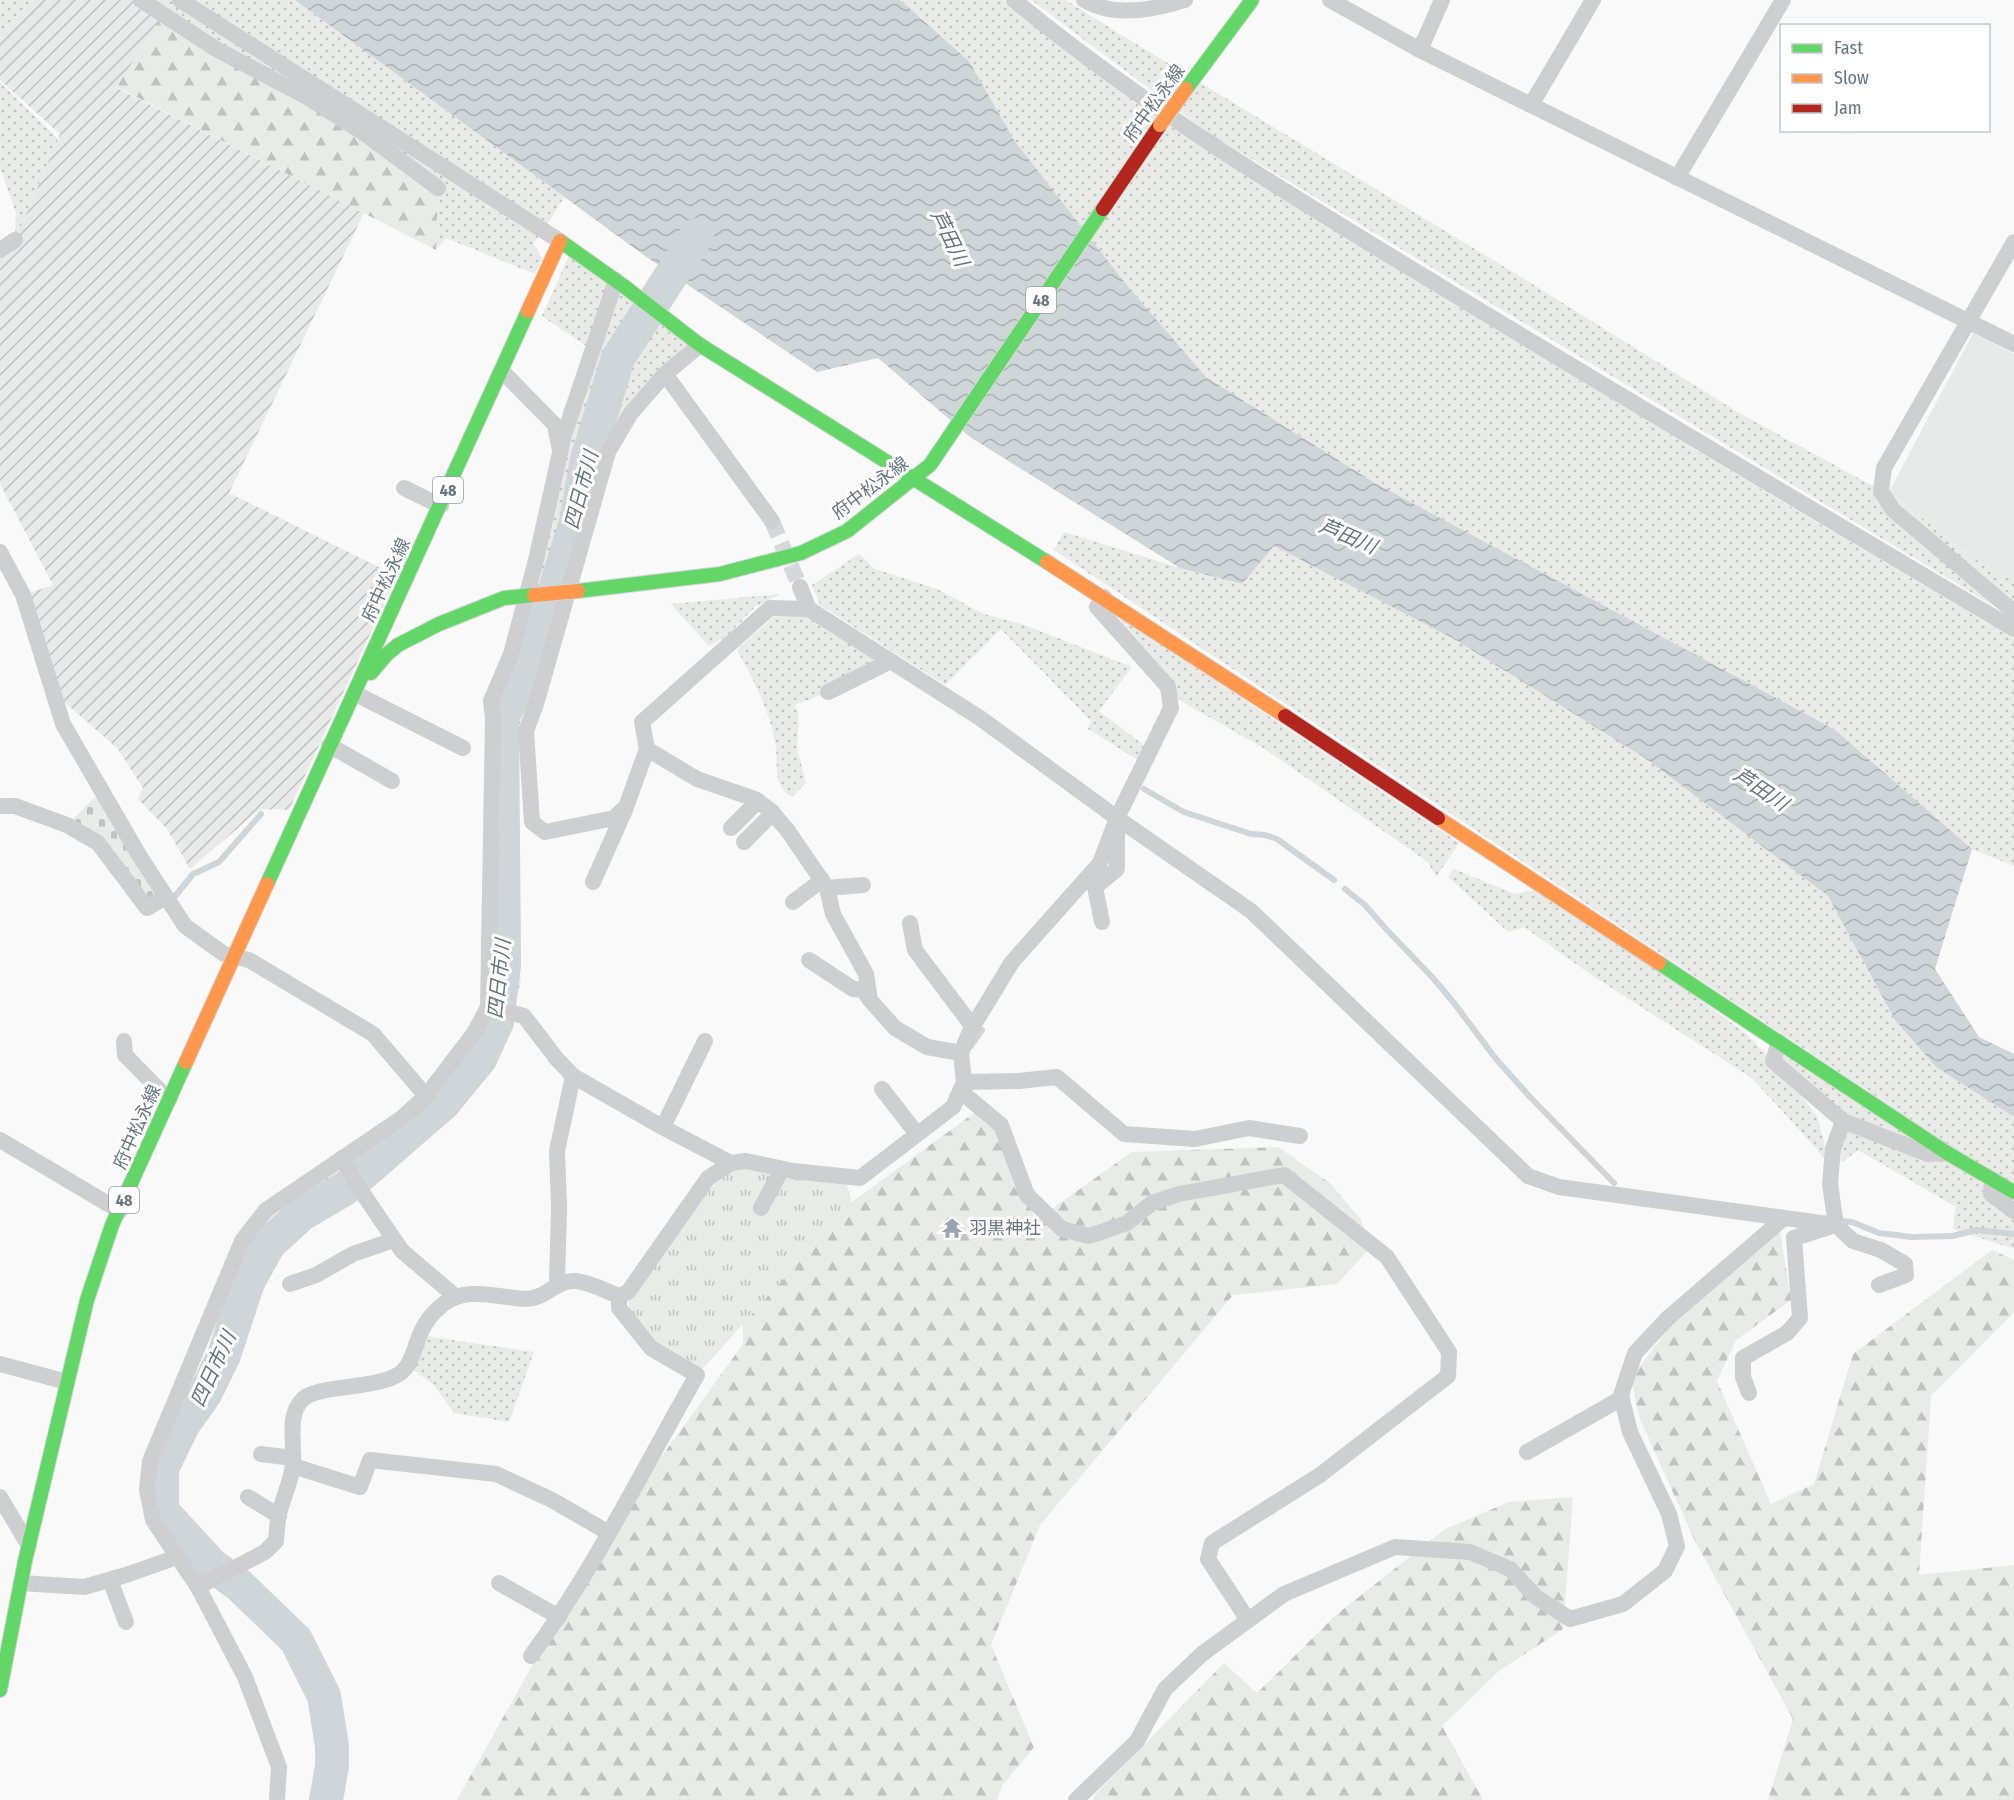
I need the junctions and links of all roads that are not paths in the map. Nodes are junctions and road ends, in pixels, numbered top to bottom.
1 (141, 0) edge
2 (180, 0) edge
3 (1014, 0) edge
4 (1084, 0) edge
5 (1185, 0) edge
6 (1252, 0) edge
7 (1330, 0) edge
8 (1442, 0) edge
9 (1593, 0) edge
10 (1783, 0) edge
11 (1111, 5) edge
12 (1420, 50) junction
13 (312, 92) junction
14 (1531, 105) junction
15 (1677, 178) junction
16 (438, 188) dead end
17 (15, 240) dead end
18 (560, 241) junction
19 (2014, 242) edge
20 (0, 250) edge
21 (620, 283) junction
22 (1968, 321) junction
23 (2014, 344) edge
24 (700, 345) junction
25 (502, 371) junction
26 (665, 374) junction
27 (560, 453) junction
28 (913, 478) junction
29 (404, 488) dead end
30 (441, 506) junction
31 (772, 521) tunnel mouth
32 (0, 552) edge
33 (800, 587) tunnel mouth
34 (530, 596) junction
35 (1104, 597) junction
36 (809, 609) junction
37 (2014, 612) edge
38 (2014, 629) edge
39 (891, 661) junction
40 (828, 692) dead end
41 (356, 694) junction
42 (331, 742) junction
43 (463, 748) dead end
44 (647, 749) junction
45 (392, 781) dead end
46 (758, 801) junction
47 (0, 806) edge
48 (626, 807) junction
49 (773, 813) junction
50 (1117, 818) junction
51 (731, 828) dead end
52 (744, 842) dead end
53 (593, 882) dead end
54 (825, 884) junction
55 (863, 885) dead end
56 (166, 897) junction
57 (793, 902) dead end
58 (1102, 922) dead end
59 (910, 923) dead end
60 (235, 957) junction
61 (809, 960) dead end
62 (870, 1000) junction
63 (488, 1007) junction
64 (973, 1027) junction
65 (124, 1041) dead end
66 (705, 1041) dead end
67 (1779, 1042) junction
68 (961, 1053) junction
69 (573, 1076) junction
70 (962, 1086) junction
71 (882, 1089) dead end
72 (426, 1096) junction
73 (169, 1100) junction
74 (1842, 1121) junction
75 (663, 1127) junction
76 (917, 1134) junction
77 (1300, 1136) dead end
78 (0, 1140) edge
79 (1947, 1153) junction
80 (730, 1162) junction
81 (782, 1169) junction
82 (350, 1172) junction
83 (1992, 1179) junction
84 (2014, 1192) edge
85 (761, 1208) dead end
86 (120, 1211) junction
87 (2014, 1211) edge
88 (1784, 1218) junction
89 (1836, 1225) junction
90 (394, 1240) junction
91 (290, 1284) dead end
92 (557, 1284) junction
93 (1879, 1285) dead end
94 (455, 1296) junction
95 (619, 1296) junction
96 (0, 1364) edge
97 (67, 1382) junction
98 (1749, 1393) dead end
99 (1622, 1398) junction
100 (1527, 1452) dead end
101 (261, 1454) dead end
102 (292, 1462) junction
103 (0, 1497) edge
104 (248, 1497) dead end
105 (279, 1516) junction
106 (609, 1533) junction
107 (29, 1546) junction
108 (177, 1557) junction
109 (110, 1580) junction
110 (21, 1583) junction
111 (499, 1583) dead end
112 (205, 1584) junction
113 (559, 1617) junction
114 (1248, 1620) junction
115 (126, 1622) dead end
116 (531, 1656) dead end
117 (0, 1690) edge
118 (277, 1800) edge
119 (1076, 1800) edge

1 - 13 street
2 - 13 street
3 - 38 street
4 - 11 street
5 - 11 street
6 - 28 main road, 府中松永線 / 48, bridge
7 - 12 street
8 - 12 street
9 - 14 street
10 - 15 street
12 - 14 street
13 - 16 street
13 - 18 street
14 - 15 street
15 - 22 street
17 - 20 street
18 - 21 main road
18 - 25 main road, 府中松永線 / 48
19 - 22 street
21 - 24 main road
21 - 27 street
22 - 23 street
22 - 37 street
24 - 26 street
24 - 28 main road
25 - 27 street
25 - 30 main road, 府中松永線 / 48
26 - 31 street
26 - 48 street
27 - 34 street
28 - 34 main road, 府中松永線 / 48, bridge
28 - 35 main road
29 - 30 street
30 - 41 main road, 府中松永線 / 48
32 - 56 street
33 - 36 street
34 - 41 main road, 府中松永線 / 48
34 - 63 street
35 - 50 street
35 - 67 main road
36 - 39 street
36 - 44 street
39 - 40 street
39 - 50 street
41 - 42 main road, 府中松永線 / 48
41 - 43 street
42 - 45 street
42 - 60 main road, 府中松永線 / 48
44 - 46 street
44 - 48 street
46 - 49 street
46 - 51 street
47 - 56 street
48 - 53 street
49 - 52 street
49 - 54 street
50 - 58 street
50 - 64 street
50 - 88 street
54 - 55 street
54 - 57 street
54 - 62 street
56 - 60 street
59 - 64 street
60 - 72 street
60 - 73 main road, 府中松永線 / 48
61 - 62 street
62 - 68 street
63 - 69 street
63 - 72 street
64 - 68 street
65 - 73 street
66 - 75 street
67 - 74 street
67 - 79 main road
68 - 70 street
69 - 75 street
69 - 92 street
70 - 76 street
70 - 77 street
70 - 114 street
71 - 76 street
72 - 82 street
73 - 86 main road, 府中松永線 / 48
74 - 79 street
74 - 89 street
75 - 80 street
76 - 81 street
78 - 86 street
79 - 83 main road
80 - 81 street
80 - 95 street
81 - 85 street
82 - 90 street
82 - 108 street
83 - 84 main road
83 - 87 street
86 - 97 main road, 府中松永線 / 48
88 - 89 street
88 - 99 street
89 - 93 street
89 - 98 street
90 - 91 street
90 - 94 street
92 - 94 street
92 - 95 street
94 - 102 street
95 - 106 street
96 - 97 street
97 - 107 main road, 府中松永線 / 48
99 - 100 street
99 - 114 street
101 - 102 street
102 - 105 street
102 - 106 street
103 - 107 street
104 - 105 street
105 - 112 street
106 - 113 street
107 - 110 main road, 府中松永線 / 48
108 - 109 street
108 - 112 street
109 - 110 street
109 - 115 street
110 - 117 main road, 府中松永線 / 48
111 - 113 street
112 - 118 street
113 - 116 street
114 - 119 street

